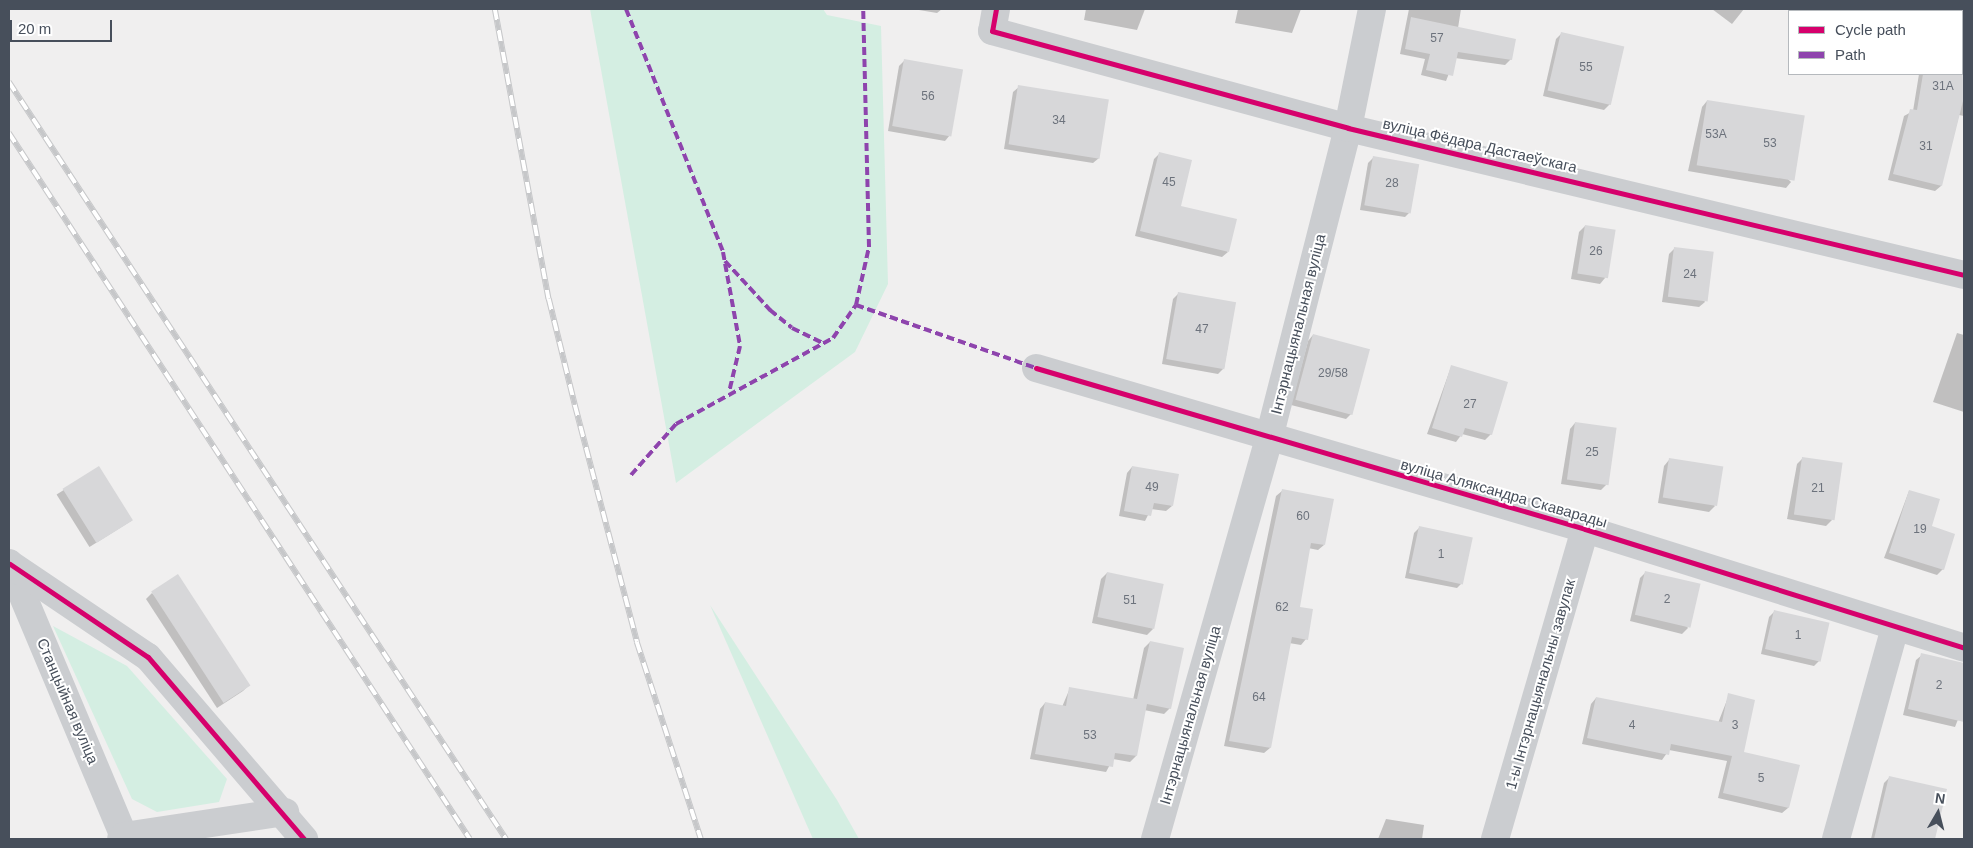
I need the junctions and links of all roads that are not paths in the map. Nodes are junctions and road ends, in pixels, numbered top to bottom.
1 (1372, 9) edge
2 (994, 20) edge
3 (1348, 128) junction
4 (1964, 275) edge
5 (1036, 368) dead end
6 (1269, 438) junction
7 (1585, 530) junction
8 (9, 563) edge
9 (1895, 628) junction
10 (1964, 648) edge
11 (285, 812) junction
12 (123, 837) edge
13 (304, 839) edge
14 (1155, 839) edge
15 (1495, 839) edge
16 (1836, 839) edge

1 - 3 street, Інтэрнацыянальная вуліца
2 - 3 street, вуліца Фёдара Дастаеўскага
3 - 4 street, вуліца Фёдара Дастаеўскага
3 - 6 street, Інтэрнацыянальная вуліца
5 - 6 street, вуліца Аляксандра Скаварады
6 - 7 street, вуліца Аляксандра Скаварады
6 - 14 street, Інтэрнацыянальная вуліца
7 - 9 street, вуліца Аляксандра Скаварады
7 - 15 street, 1-ы Інтэрнацыянальны завулак
8 - 11 street
8 - 12 street, Станцыйная вуліца
9 - 10 street, вуліца Аляксандра Скаварады
9 - 16 street
11 - 12 street
11 - 13 street

